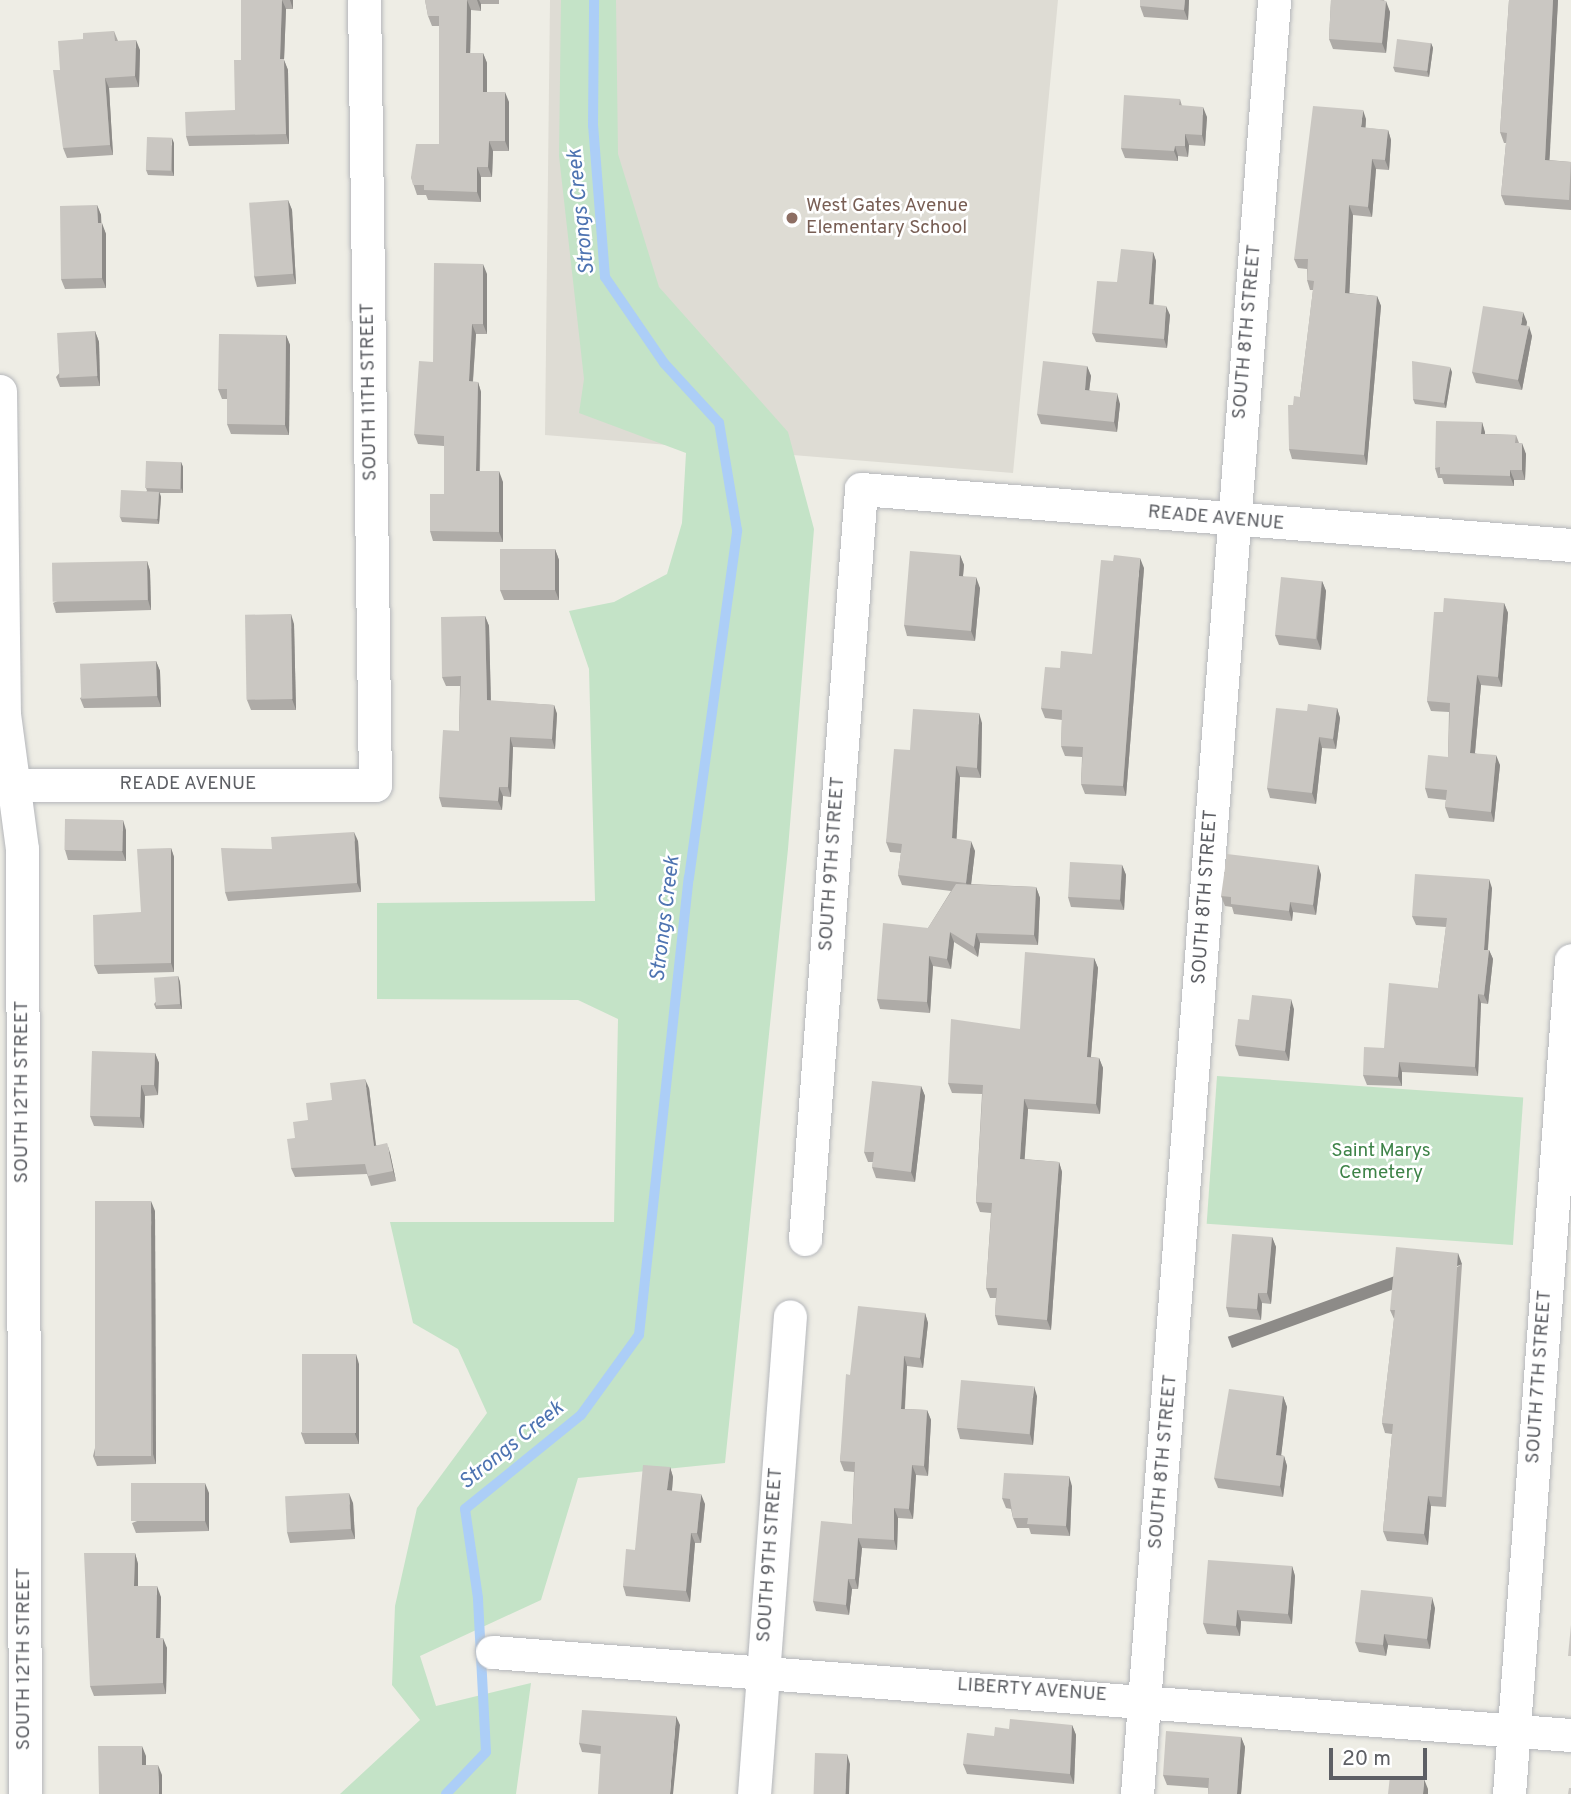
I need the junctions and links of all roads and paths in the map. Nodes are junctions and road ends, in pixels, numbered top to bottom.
1 (364, 0) edge
2 (1274, 0) edge
3 (0, 391) edge
4 (861, 489) joint
5 (1233, 520) junction
6 (1571, 545) edge
7 (5, 785) edge
8 (375, 785) joint
9 (1571, 960) edge
10 (805, 1239) dead end
11 (790, 1316) dead end
12 (492, 1652) dead end
13 (762, 1671) junction
14 (1145, 1699) junction
15 (1514, 1731) junction
16 (1571, 1735) edge
17 (25, 1794) edge
18 (754, 1794) edge
19 (1137, 1794) edge
20 (1509, 1794) edge

1 - 8 street, SOUTH 11TH STREET
2 - 5 street, SOUTH 8TH STREET
3 - 7 street, SOUTH 12TH STREET
4 - 5 street, READE AVENUE
4 - 10 street, SOUTH 9TH STREET
5 - 6 street, READE AVENUE
5 - 14 street, SOUTH 8TH STREET
7 - 8 street, READE AVENUE
7 - 17 street, SOUTH 12TH STREET
9 - 15 street, SOUTH 7TH STREET
11 - 13 street, SOUTH 9TH STREET
12 - 13 street, LIBERTY AVENUE
13 - 14 street, LIBERTY AVENUE
13 - 18 street, SOUTH 9TH STREET
14 - 15 street, LIBERTY AVENUE
14 - 19 street, SOUTH 8TH STREET
15 - 16 street, LIBERTY AVENUE
15 - 20 street, SOUTH 7TH STREET

